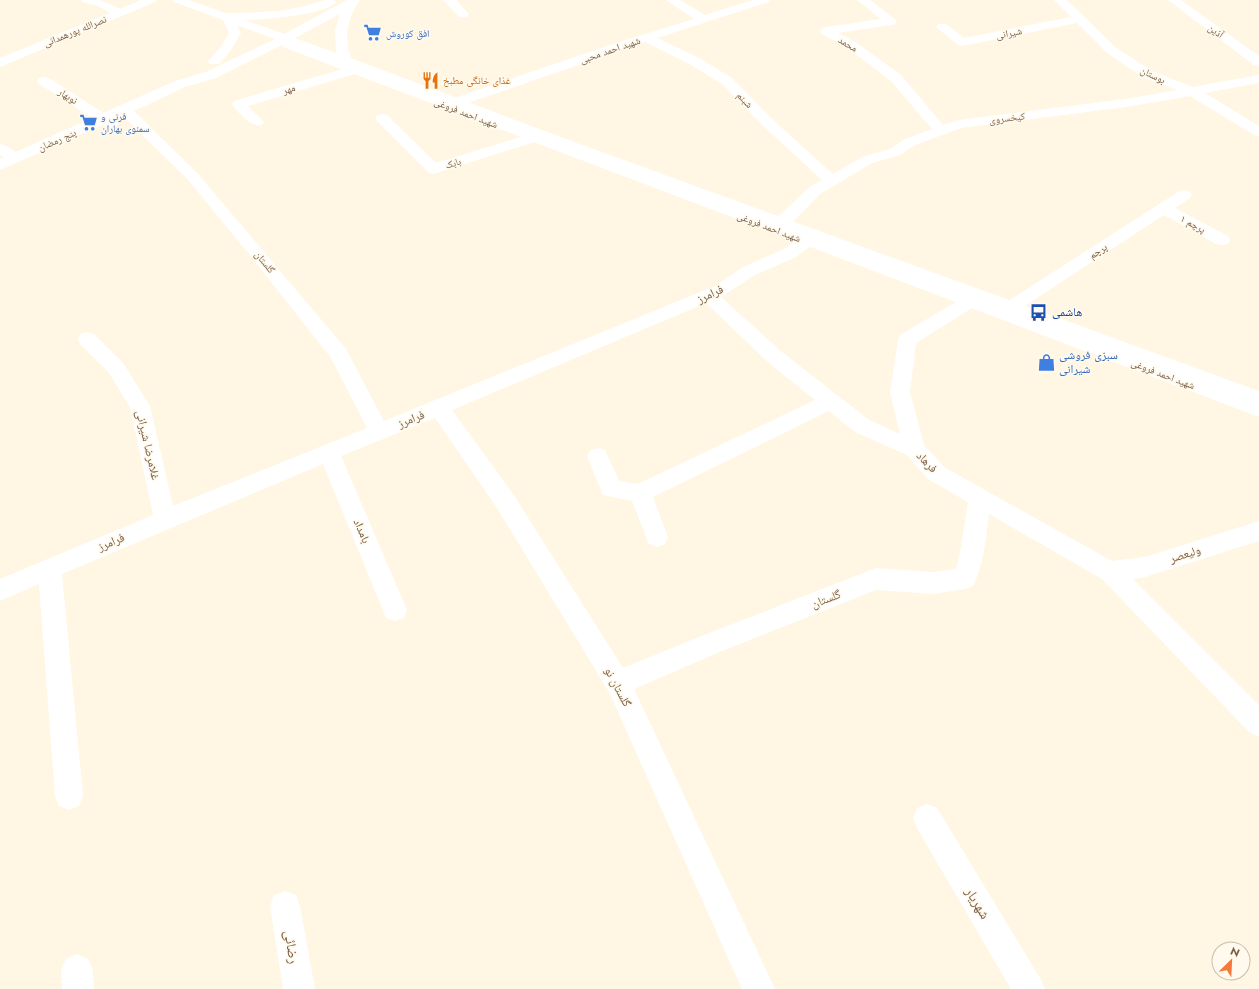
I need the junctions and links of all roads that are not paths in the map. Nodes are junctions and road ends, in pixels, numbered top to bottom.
1 (87, 0) edge
2 (151, 0) edge
3 (449, 0) edge
4 (672, 0) edge
5 (765, 0) edge
6 (863, 0) edge
7 (1060, 0) edge
8 (1174, 0) edge
9 (182, 1) edge
10 (332, 1) edge
11 (352, 2) edge
12 (119, 13) junction
13 (463, 14) dead end
14 (227, 16) junction
15 (703, 19) junction
16 (1080, 19) junction
17 (942, 27) dead end
18 (274, 33) junction
19 (286, 38) junction
20 (646, 38) junction
21 (345, 60) junction
22 (214, 62) junction
23 (1259, 62) edge
24 (0, 63) edge
25 (363, 67) junction
26 (1259, 79) edge
27 (44, 81) dead end
28 (180, 84) junction
29 (1192, 91) junction
30 (456, 102) junction
31 (125, 110) junction
32 (382, 118) dead end
33 (108, 121) junction
34 (256, 122) dead end
35 (941, 131) junction
36 (1259, 132) edge
37 (542, 135) junction
38 (0, 148) edge
39 (14, 158) junction
40 (0, 165) edge
41 (832, 180) junction
42 (1184, 195) dead end
43 (1164, 208) junction
44 (782, 223) junction
45 (815, 235) junction
46 (1222, 240) dead end
47 (708, 295) junction
48 (979, 296) junction
49 (1012, 307) junction
50 (87, 339) dead end
51 (1259, 399) edge
52 (831, 401) junction
53 (439, 408) junction
54 (1259, 411) edge
55 (379, 432) junction
56 (914, 449) junction
57 (330, 452) junction
58 (598, 456) dead end
59 (640, 493) junction
60 (980, 499) junction
61 (164, 520) junction
62 (1259, 531) edge
63 (657, 537) dead end
64 (50, 569) junction
65 (1110, 572) junction
66 (0, 590) edge
67 (395, 610) dead end
68 (618, 683) junction
69 (1259, 724) edge
70 (69, 796) dead end
71 (927, 818) dead end
72 (285, 906) dead end
73 (299, 989) edge
74 (759, 989) edge
75 (1029, 989) edge

1 - 12 street
2 - 12 street, نصرالله پورهمدانی
3 - 13 street
4 - 15 street
5 - 15 street, شهید احمد محبی
6 - 35 street, محمد
7 - 16 street, بوستان
8 - 23 street, آذین
9 - 14 street, شهید احمد فروغی
10 - 14 street
10 - 18 street, پنج رمضان
11 - 19 street, پنج رمضان
11 - 21 street
12 - 24 street, نصرالله پورهمدانی
14 - 18 street, شهید احمد فروغی
14 - 22 street
15 - 20 street, شهید احمد محبی
16 - 17 street, شیرانی
16 - 29 street, بوستان
18 - 19 street, شهید احمد فروغی
18 - 22 street, پنج رمضان
19 - 21 street, شهید احمد فروغی
19 - 28 street, پنج رمضان
19 - 54 lane, شهید احمد فروغی
20 - 30 street, شهید احمد محبی
20 - 41 street, شبنم
21 - 25 street, شهید احمد فروغی
22 - 28 street, پنج رمضان
25 - 30 street, شهید احمد فروغی
25 - 34 street, مهر
26 - 29 street, کیخسروی
27 - 33 street, نوبهار
28 - 31 street, پنج رمضان
29 - 35 street, کیخسروی
29 - 36 street, بوستان
30 - 37 street, شهید احمد فروغی
31 - 33 street, پنج رمضان
31 - 55 street, گلستان
32 - 37 street, بابک
33 - 39 street, پنج رمضان
35 - 41 street, کیخسروی
37 - 44 street, شهید احمد فروغی
38 - 39 street
39 - 40 street, پنج رمضان
41 - 44 street, کیخسروی
42 - 43 street, پرچم
43 - 46 street, پرچم ۱
43 - 49 street, پرچم
44 - 45 street, شهید احمد فروغی
45 - 47 street, فرامرز
45 - 48 street, شهید احمد فروغی
47 - 52 street
47 - 53 street, فرامرز
48 - 49 street, شهید احمد فروغی
48 - 56 street, فرهاد
49 - 51 street, شهید احمد فروغی
50 - 61 street, غلامرضا شیرانی
52 - 56 street
52 - 59 street
53 - 55 street, فرامرز
53 - 68 street, گلستان نو
55 - 57 street, فرامرز
56 - 60 street, فرهاد
57 - 61 street, فرامرز
57 - 67 street, بامداد
58 - 59 street
59 - 63 street
60 - 65 street, فرهاد
60 - 68 street, گلستان
61 - 64 street, فرامرز
62 - 65 street, ولیعصر
64 - 66 street, فرامرز
64 - 70 street
65 - 69 street, فرهاد
68 - 74 street, گلستان نو
71 - 75 street, شهریار
72 - 73 street, رضائی

